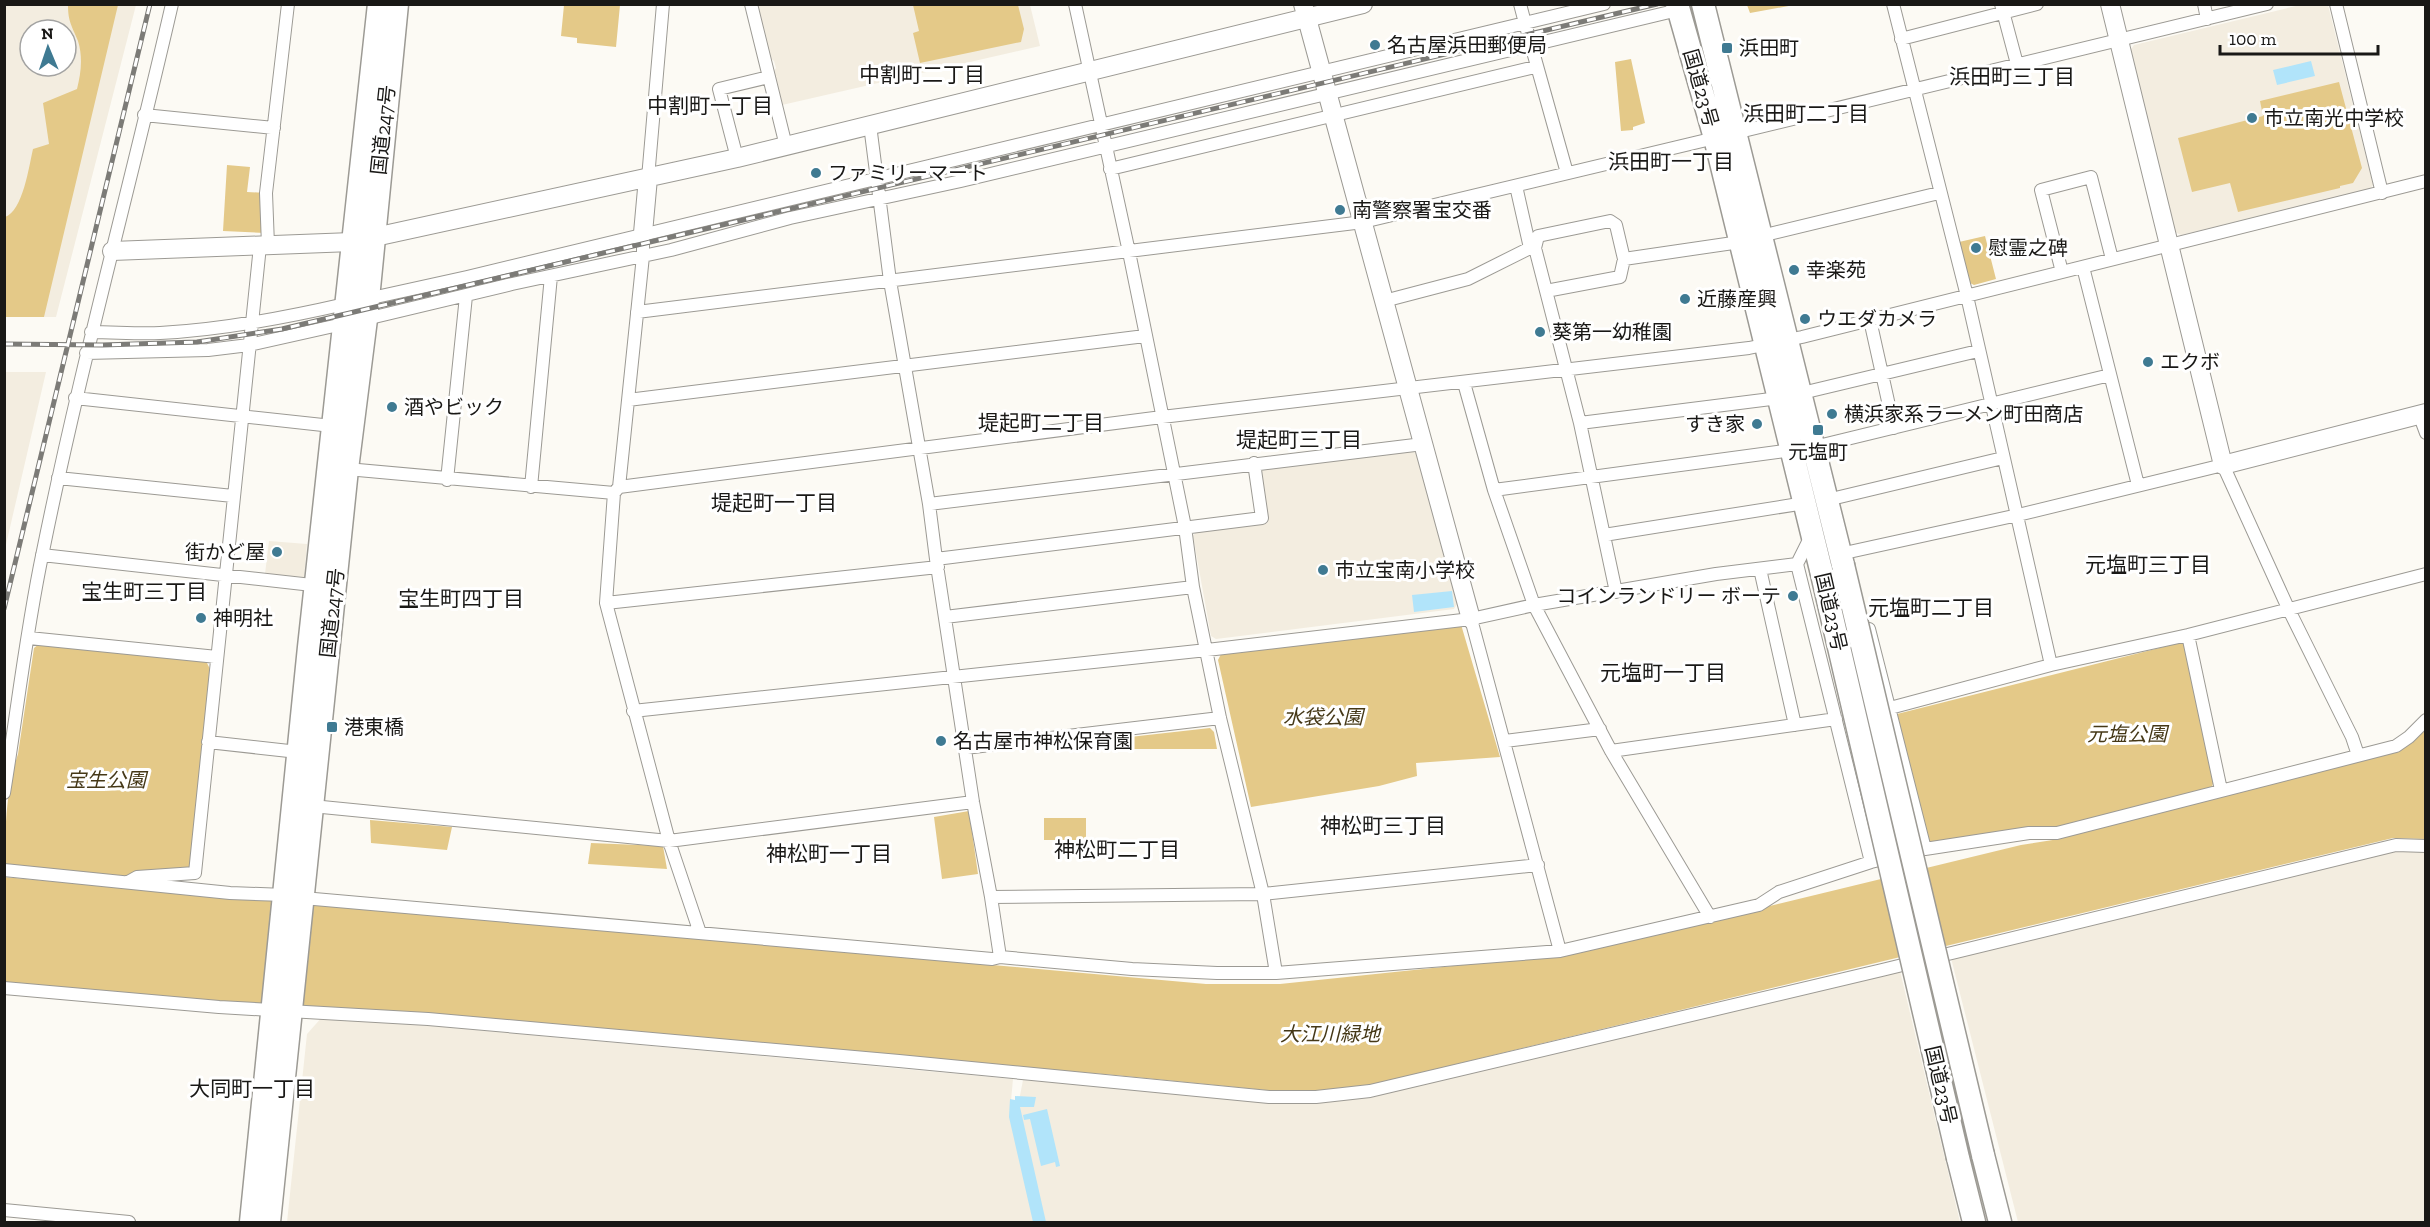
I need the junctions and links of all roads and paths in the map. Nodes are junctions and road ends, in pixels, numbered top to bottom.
1 (172, 4) edge
2 (288, 4) edge
3 (379, 4) edge
4 (397, 4) edge
5 (663, 4) edge
6 (751, 4) edge
7 (1074, 4) edge
8 (1364, 4) edge
9 (1520, 4) edge
10 (1604, 4) edge
11 (1703, 4) edge
12 (1893, 4) edge
13 (2037, 4) edge
14 (2110, 4) edge
15 (2204, 4) edge
16 (2267, 4) edge
17 (2336, 4) edge
18 (1678, 7) edge
19 (2002, 9) edge
20 (1305, 12) edge
21 (2207, 19) junction
22 (1525, 23) junction
23 (1901, 39) junction
24 (2119, 39) junction
25 (1530, 45) junction
26 (2017, 64) junction
27 (1535, 67) junction
28 (1089, 72) junction
29 (1322, 72) junction
30 (769, 76) junction
31 (1914, 89) junction
32 (1328, 93) junction
33 (144, 115) junction
34 (1335, 116) junction
35 (870, 125) junction
36 (1100, 125) junction
37 (274, 128) junction
38 (1725, 135) junction
39 (786, 146) junction
40 (1104, 146) junction
41 (737, 158) junction
42 (1110, 169) junction
43 (1567, 173) junction
44 (648, 178) junction
45 (877, 178) junction
46 (2426, 181) edge
47 (1516, 186) junction
48 (1939, 193) junction
49 (2382, 193) junction
50 (881, 199) junction
51 (1363, 222) junction
52 (643, 233) junction
53 (1751, 239) junction
54 (362, 240) junction
55 (264, 245) junction
56 (2170, 246) junction
57 (1532, 248) junction
58 (112, 251) junction
59 (1129, 252) junction
60 (643, 256) junction
61 (1624, 259) junction
62 (2112, 259) junction
63 (2083, 267) junction
64 (2062, 272) junction
65 (551, 276) junction
66 (890, 281) junction
67 (1546, 291) junction
68 (466, 296) junction
69 (1967, 296) junction
70 (1384, 302) junction
71 (366, 309) junction
72 (636, 312) junction
73 (344, 314) junction
74 (1870, 320) junction
75 (251, 323) junction
76 (91, 332) junction
77 (1145, 336) junction
78 (1777, 342) junction
79 (249, 345) junction
80 (1978, 351) junction
81 (86, 353) junction
82 (904, 367) junction
83 (1567, 371) junction
84 (1882, 374) junction
85 (2110, 375) junction
86 (1464, 382) junction
87 (1408, 389) junction
88 (1790, 395) junction
89 (75, 398) junction
90 (628, 400) junction
91 (1990, 405) junction
92 (2422, 413) edge
93 (242, 417) junction
94 (1162, 417) junction
95 (1580, 423) junction
96 (332, 426) junction
97 (1894, 428) junction
98 (2426, 433) edge
99 (1423, 444) junction
100 (919, 447) junction
101 (1803, 448) junction
102 (2003, 458) junction
103 (1254, 463) junction
104 (2223, 465) junction
105 (347, 469) junction
106 (1174, 473) junction
107 (58, 478) junction
108 (1591, 478) junction
109 (447, 480) junction
110 (2138, 485) junction
111 (531, 487) junction
112 (616, 490) junction
113 (1494, 490) junction
114 (233, 496) junction
115 (1816, 502) junction
116 (929, 504) junction
117 (2018, 515) junction
118 (1185, 527) junction
119 (1812, 533) junction
120 (1604, 535) junction
121 (42, 555) junction
122 (1838, 560) junction
123 (937, 563) junction
124 (1797, 564) junction
125 (1760, 569) junction
126 (225, 573) junction
127 (2426, 574) edge
128 (325, 586) junction
129 (1193, 587) junction
130 (1616, 592) junction
131 (606, 603) junction
132 (1534, 605) junction
133 (2288, 608) junction
134 (945, 617) junction
135 (1471, 619) junction
136 (2188, 635) junction
137 (29, 638) junction
138 (1207, 650) junction
139 (217, 657) junction
140 (2051, 665) junction
141 (954, 676) junction
142 (1890, 708) junction
143 (633, 711) junction
144 (1220, 718) junction
145 (1836, 719) junction
146 (2426, 720) edge
147 (1796, 725) junction
148 (1600, 729) junction
149 (1505, 741) junction
150 (208, 742) junction
151 (965, 748) junction
152 (1611, 751) junction
153 (298, 752) junction
154 (2358, 755) junction
155 (2221, 790) junction
156 (4, 793) edge
157 (973, 802) junction
158 (312, 806) junction
159 (669, 841) junction
160 (2426, 846) edge
161 (1925, 849) junction
162 (1870, 862) junction
163 (1538, 865) junction
164 (4, 870) edge
165 (128, 882) junction
166 (1263, 894) junction
167 (294, 896) junction
168 (992, 897) junction
169 (1710, 917) junction
170 (700, 933) junction
171 (1560, 951) junction
172 (1000, 957) junction
173 (1276, 973) junction
174 (4, 988) edge
175 (282, 1010) junction
176 (4, 1210) edge
177 (129, 1222) edge
178 (251, 1222) edge
179 (269, 1222) edge
180 (1974, 1222) edge
181 (2000, 1222) edge

1 - 33 street
2 - 37 street
3 - 54 highway, 国道247号
4 - 54 highway, 国道247号
5 - 44 street
6 - 30 street
7 - 28 street
8 - 20 street
9 - 22 street
10 - 22 street
11 - 38 highway, 国道23号
12 - 23 street
13 - 19 street
14 - 24 street
15 - 21 street
16 - 21 street
17 - 49 street
18 - 25 street
18 - 38 highway, 国道23号
19 - 23 street
19 - 26 street
20 - 28 street
20 - 29 street
21 - 24 street
22 - 25 street
22 - 29 street
23 - 31 street
24 - 26 street
24 - 56 street
25 - 27 street
25 - 32 street
26 - 31 street
27 - 34 street
27 - 43 street
28 - 35 street
28 - 36 street
29 - 32 street
29 - 36 street
30 - 39 street
30 - 41 street
31 - 38 street
31 - 48 street
32 - 34 street
32 - 40 street
33 - 37 street
33 - 58 street
34 - 42 street
34 - 51 street
35 - 39 street
35 - 45 street
36 - 40 street
36 - 45 street
37 - 55 street
38 - 43 street
38 - 53 highway, 国道23号
39 - 41 street
40 - 42 street
40 - 50 street
41 - 44 street
42 - 59 street
43 - 47 street
44 - 52 street
44 - 54 street
45 - 50 street
45 - 52 street
46 - 49 street
47 - 51 street
47 - 57 street
48 - 53 street
48 - 69 street
49 - 56 street
50 - 60 street
50 - 66 street
51 - 59 street
51 - 70 street
52 - 60 street
52 - 71 street
53 - 61 street
53 - 78 highway, 国道23号
54 - 55 street
54 - 71 highway, 国道247号
54 - 73 highway, 国道247号
55 - 58 street
55 - 75 street
56 - 62 street
56 - 104 street
57 - 61 street
57 - 67 street
57 - 70 street
58 - 76 street
59 - 66 street
59 - 77 street
60 - 65 street
60 - 72 street
61 - 67 street
62 - 63 street
62 - 64 street
63 - 64 street
63 - 85 street
64 - 69 street
65 - 68 street
65 - 111 street
66 - 72 street
66 - 82 street
67 - 83 street
68 - 71 street
68 - 109 street
69 - 74 street
69 - 80 street
70 - 87 street
71 - 105 highway, 国道247号
72 - 90 street
73 - 75 street
73 - 79 street
73 - 96 highway, 国道247号
74 - 78 street
74 - 84 street
75 - 76 street
75 - 79 street
76 - 81 street
77 - 82 street
77 - 94 street
78 - 83 street
78 - 88 highway, 国道23号
79 - 81 street
79 - 93 street
80 - 84 street
80 - 91 street
81 - 89 street
82 - 90 street
82 - 100 street
83 - 86 street
83 - 95 street
84 - 88 street
84 - 97 street
85 - 91 street
85 - 110 street
86 - 87 street
86 - 113 street
87 - 94 street
87 - 99 street
88 - 95 street
88 - 101 highway, 国道23号
89 - 93 street
89 - 107 street
90 - 112 street
91 - 97 street
91 - 102 street
92 - 98 street
92 - 104 street
93 - 96 street
93 - 114 street
94 - 100 street
94 - 106 street
95 - 108 street
96 - 128 highway, 国道247号
97 - 101 street
99 - 103 street
99 - 135 street
100 - 112 street
100 - 116 street
101 - 108 street
101 - 115 highway, 国道23号
102 - 115 street
102 - 117 street
103 - 106 street
103 - 118 street
104 - 110 street
104 - 133 street
105 - 109 street
105 - 128 highway, 国道247号
106 - 116 street
106 - 118 street
107 - 114 street
107 - 121 street
108 - 113 street
108 - 120 street
109 - 111 street
110 - 117 street
111 - 112 street
112 - 131 street
113 - 132 street
114 - 126 street
115 - 119 highway, 国道23号
115 - 120 street
115 - 122 highway, 国道23号
116 - 123 street
117 - 122 street
117 - 140 street
118 - 123 street
118 - 129 street
119 - 122 highway, 国道23号
119 - 124 street
120 - 130 street
121 - 126 street
121 - 137 street
122 - 142 street
122 - 180 highway, 国道23号, bridge
122 - 181 highway, 国道23号, bridge
123 - 131 street
123 - 134 street
124 - 125 street
124 - 145 street
125 - 130 street
125 - 147 street
126 - 128 street
126 - 139 street
127 - 133 street
128 - 153 highway, 国道247号
128 - 158 highway, 国道247号
129 - 134 street
129 - 138 street
130 - 132 street
131 - 143 street
132 - 135 street
132 - 148 street
133 - 136 street
133 - 154 street
134 - 141 street
135 - 138 street
135 - 149 street
136 - 140 street
136 - 155 street
137 - 139 street
137 - 156 street
138 - 141 street
138 - 144 street
139 - 150 street
140 - 142 street
141 - 143 street
141 - 151 street
142 - 161 street
143 - 159 street
144 - 151 street
144 - 166 street
145 - 147 street
145 - 162 street
146 - 154 street
147 - 152 street
148 - 149 street
148 - 152 street
149 - 163 street
150 - 153 street
150 - 165 street
151 - 157 street
152 - 169 street
153 - 167 highway, 国道247号
154 - 155 street
155 - 161 street
157 - 159 street
157 - 168 street
158 - 159 street
158 - 167 highway, 国道247号
159 - 170 street
160 - 175 street
161 - 162 street
162 - 169 street
163 - 166 street
163 - 171 street
164 - 165 street
165 - 167 street
166 - 168 street
166 - 173 street
167 - 170 street
167 - 175 highway, 国道247号
168 - 172 street
169 - 171 street
170 - 172 street
171 - 173 street
172 - 173 street
174 - 175 street
175 - 178 highway, 国道247号
175 - 179 highway, 国道247号
176 - 177 street

